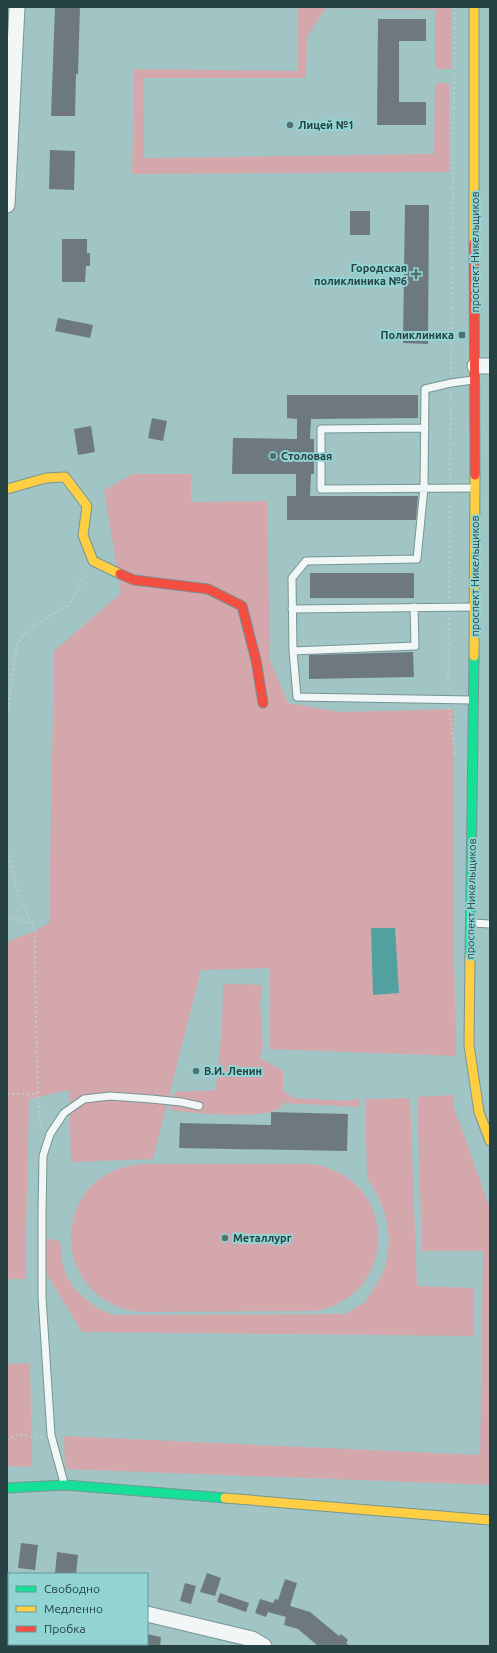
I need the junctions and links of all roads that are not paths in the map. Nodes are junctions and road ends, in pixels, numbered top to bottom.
1 (17, 7) edge
2 (474, 7) edge
3 (7, 204) edge
4 (480, 371) edge
5 (426, 428) junction
6 (424, 488) junction
7 (475, 488) junction
8 (7, 490) edge
9 (414, 607) junction
10 (475, 607) junction
11 (292, 608) junction
12 (293, 651) junction
13 (474, 700) junction
14 (263, 704) dead end
15 (470, 923) junction
16 (490, 924) edge
17 (199, 1106) dead end
18 (484, 1112) edge
19 (490, 1141) edge
20 (65, 1485) junction
21 (7, 1488) edge
22 (490, 1520) edge
23 (148, 1614) edge
24 (264, 1646) edge

1 - 3 street
2 - 4 street, проспект Никельщиков
4 - 5 lane
4 - 7 street, проспект Никельщиков
5 - 6 lane
5 - 6 lane
6 - 7 lane
6 - 11 lane
7 - 10 street, проспект Никельщиков
8 - 14 street
9 - 10 lane
9 - 11 lane
9 - 12 lane
10 - 13 street, проспект Никельщиков
11 - 12 lane
12 - 13 lane
13 - 15 street, проспект Никельщиков
15 - 16 lane
15 - 18 street, проспект Никельщиков
17 - 20 lane
18 - 19 street, проспект Никельщиков
20 - 21 street
20 - 22 street
23 - 24 street

